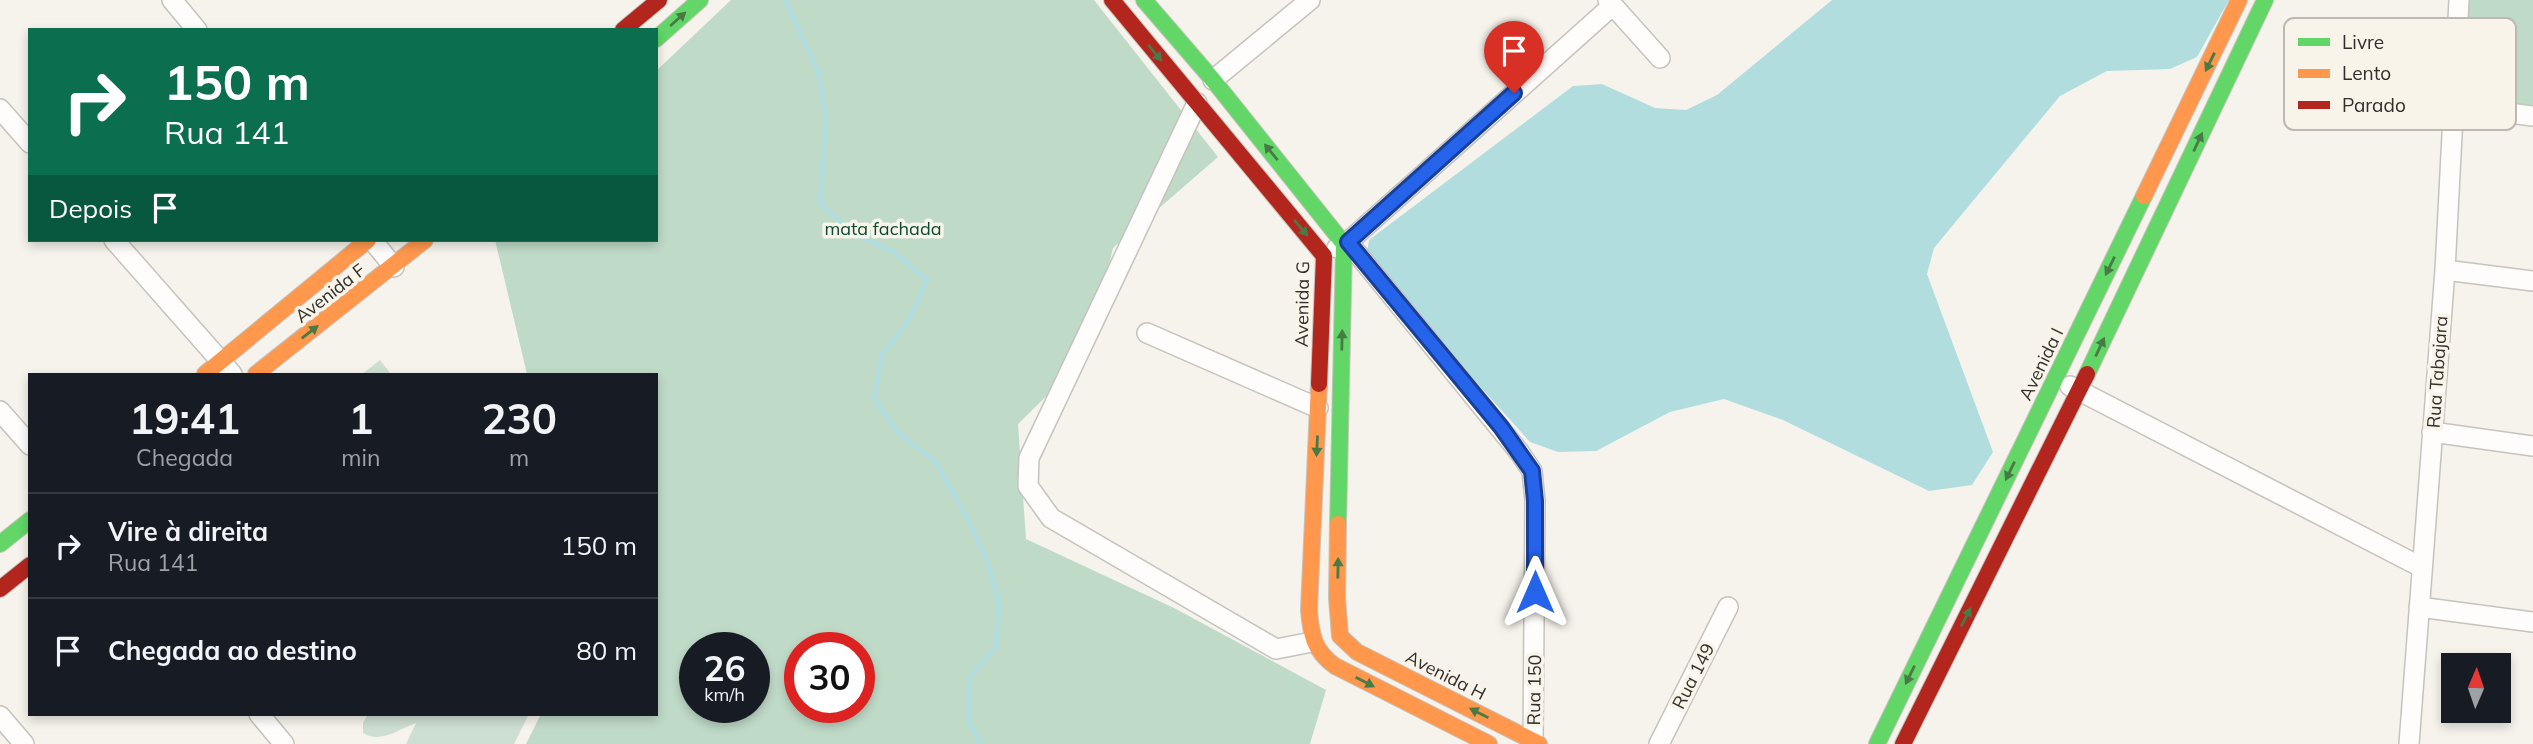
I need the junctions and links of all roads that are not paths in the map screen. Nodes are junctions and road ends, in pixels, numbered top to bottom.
1 (172, 0) edge
2 (659, 0) edge
3 (700, 0) edge
4 (1112, 0) edge
5 (1144, 0) edge
6 (1310, 0) edge
7 (2239, 0) edge
8 (2265, 0) edge
9 (2459, 0) edge
10 (1610, 3) edge
11 (2458, 18) edge
12 (195, 28) edge
13 (625, 28) edge
14 (658, 37) edge
15 (1660, 58) dead end
16 (1213, 79) junction
17 (1197, 103) junction
18 (0, 109) edge
19 (2452, 130) edge
20 (28, 141) edge
21 (116, 242) edge
22 (368, 242) edge
23 (372, 242) edge
24 (423, 242) edge
25 (1346, 243) junction
26 (1324, 256) junction
27 (394, 267) junction
28 (2445, 270) junction
29 (2533, 281) edge
30 (1147, 333) dead end
31 (219, 370) edge
32 (257, 373) edge
33 (2055, 377) junction
34 (2079, 392) junction
35 (1318, 408) junction
36 (0, 411) edge
37 (2432, 432) junction
38 (28, 443) edge
39 (2533, 446) edge
40 (28, 522) edge
41 (0, 544) edge
42 (28, 567) edge
43 (2421, 567) junction
44 (0, 589) edge
45 (1728, 607) dead end
46 (2419, 607) junction
47 (2533, 622) edge
48 (1340, 636) junction
49 (1312, 642) junction
50 (0, 716) edge
51 (261, 716) edge
52 (1480, 742) edge
53 (1536, 742) edge
54 (24, 744) edge
55 (284, 744) edge
56 (1659, 744) edge
57 (1877, 744) edge
58 (1903, 744) edge
59 (2409, 744) edge

1 - 12 street
2 - 13 street
14 -> 3 street
4 -> 17 street, Avenida G
5 - 16 street
6 - 16 street
7 -> 33 street, Avenida I
34 -> 8 street
9 - 11 street, Rua Tabajara
10 - 15 street
10 - 25 street
25 -> 16 street
17 -> 26 street, Avenida G
17 - 49 street
18 - 20 street
19 - 28 street, Rua Tabajara
21 - 31 street
22 - 31 street, Avenida F
23 - 27 street
24 - 27 street, Avenida F
25 - 26 street
48 -> 25 street
25 - 53 street, Rua 150
26 - 35 street, Avenida G
32 -> 27 street, Avenida F
28 - 29 street
28 - 37 street, Rua Tabajara
30 - 35 street
33 - 34 street
33 -> 57 street, Avenida I
34 - 43 street
58 -> 34 street
35 -> 49 street, Avenida G
36 - 38 street
37 - 39 street
37 - 43 street, Rua Tabajara
40 - 41 street
42 - 44 street
43 - 46 street, Rua Tabajara
45 - 56 street, Rua 149
46 - 47 street
46 - 59 street, Rua Tabajara
48 - 49 street
53 -> 48 street, Avenida H
49 -> 52 street
50 - 54 street
51 - 55 street

